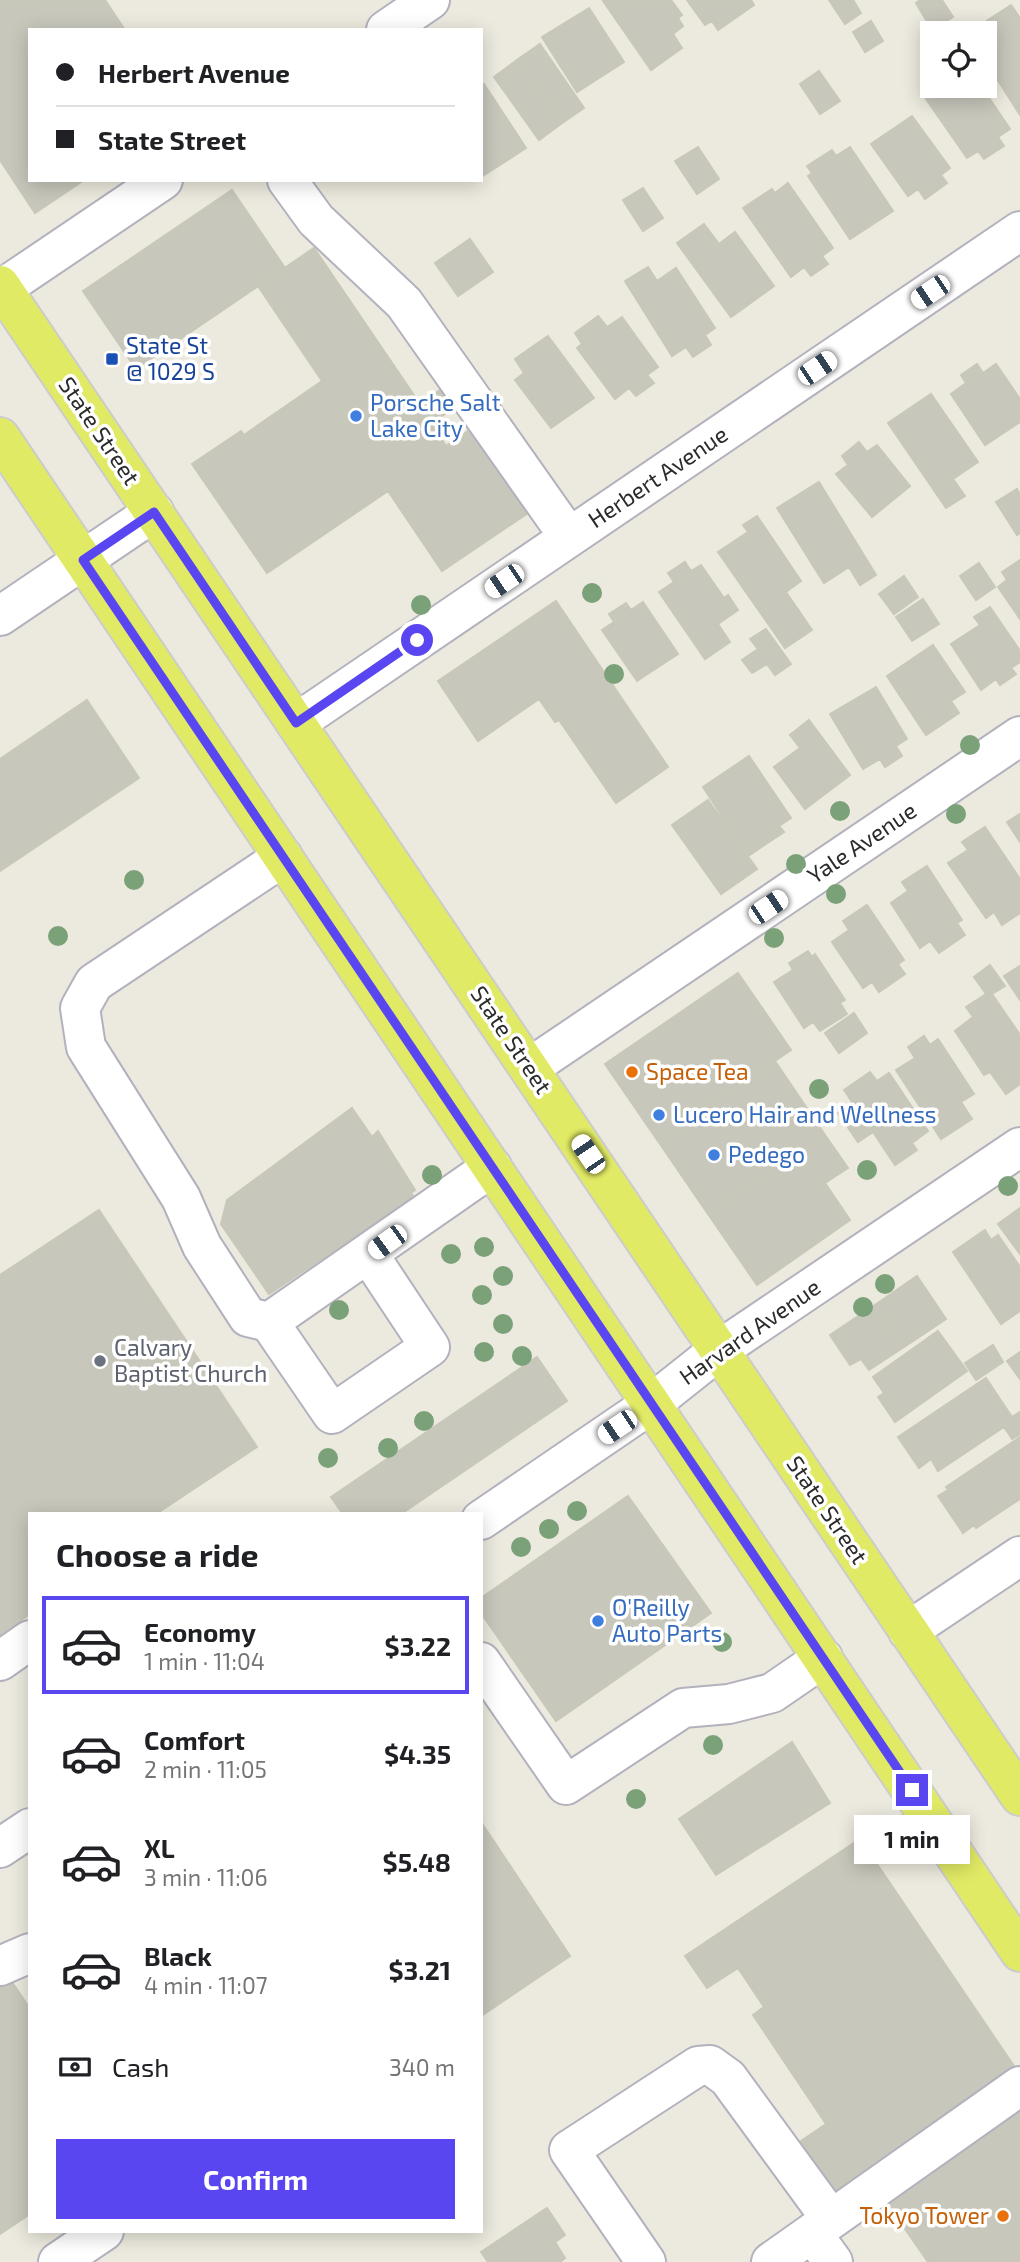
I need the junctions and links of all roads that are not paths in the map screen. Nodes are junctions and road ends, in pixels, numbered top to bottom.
1 (430, 0) edge
2 (389, 28) edge
3 (160, 182) edge
4 (288, 182) edge
5 (1020, 231) edge
6 (1, 286) edge
7 (0, 437) edge
8 (154, 512) junction
9 (569, 537) junction
10 (83, 560) junction
11 (0, 616) edge
12 (296, 723) junction
13 (1020, 736) edge
14 (283, 857) junction
15 (529, 1068) junction
16 (1020, 1147) edge
17 (492, 1167) junction
18 (369, 1255) junction
19 (270, 1322) junction
20 (719, 1350) junction
21 (651, 1404) junction
22 (483, 1519) edge
23 (1020, 1556) edge
24 (908, 1631) junction
25 (28, 1641) edge
26 (823, 1658) junction
27 (0, 1661) edge
28 (483, 1665) edge
29 (1020, 1796) edge
30 (28, 1829) edge
31 (0, 1848) edge
32 (975, 1885) junction
33 (1020, 1916) edge
34 (1020, 1952) edge
35 (28, 1954) edge
36 (0, 1966) edge
37 (1020, 2087) edge
38 (101, 2233) edge
39 (825, 2238) edge
40 (58, 2262) edge
41 (646, 2262) edge
42 (771, 2262) edge

1 - 2 street
3 - 6 street
4 - 9 street
5 - 9 street, Herbert Avenue
6 - 8 main road, State Street
7 - 10 main road
8 - 10 street
8 - 12 main road, State Street
9 - 12 street, Herbert Avenue
10 - 11 street
10 - 14 main road
12 - 15 main road, State Street
13 - 15 street, Yale Avenue
14 - 17 main road
14 - 19 street
15 - 20 main road, State Street
16 - 20 street, Harvard Avenue
17 - 18 street
17 - 21 main road
18 - 19 street
18 - 19 street
20 - 21 street, Harvard Avenue
20 - 24 main road, State Street
21 - 22 street, Harvard Avenue
21 - 26 main road
23 - 24 street
24 - 29 main road, State Street
25 - 27 street
26 - 28 street
26 - 32 main road
30 - 31 street
32 - 33 main road
32 - 34 main road
35 - 36 street
37 - 39 street
38 - 40 street
39 - 41 street
39 - 42 street

